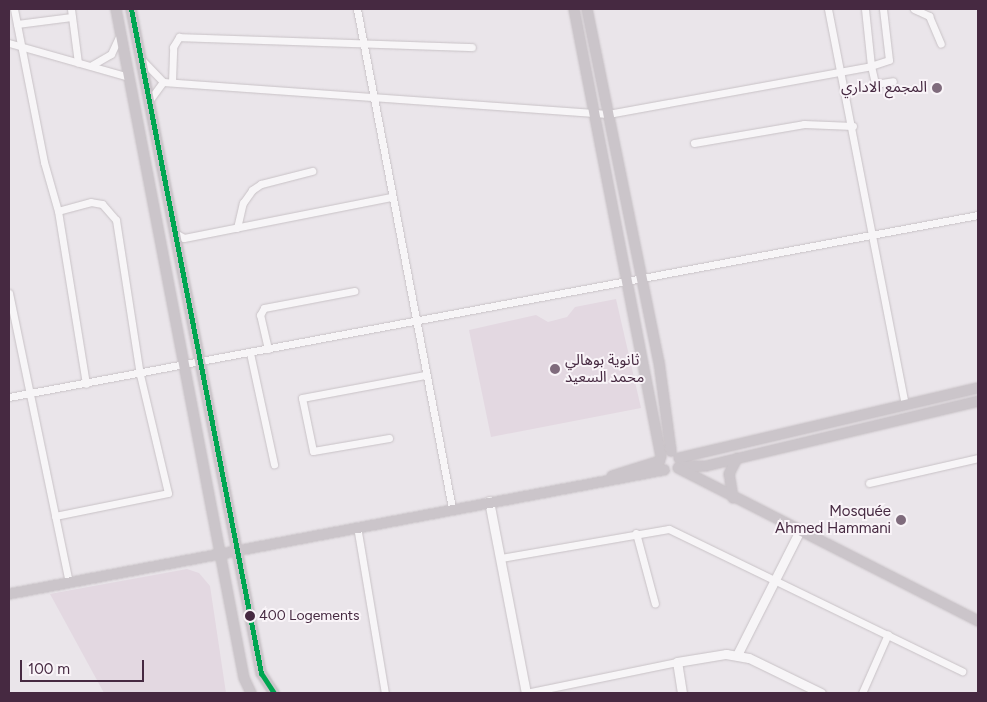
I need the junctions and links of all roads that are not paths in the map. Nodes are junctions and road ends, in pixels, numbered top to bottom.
1 (14, 9) edge
2 (116, 9) edge
3 (131, 9) edge
4 (357, 9) edge
5 (574, 9) edge
6 (587, 9) edge
7 (828, 9) edge
8 (865, 9) edge
9 (883, 9) edge
10 (914, 9) edge
11 (72, 13) edge
12 (17, 24) junction
13 (120, 34) junction
14 (9, 44) edge
15 (364, 44) junction
16 (942, 44) dead end
17 (21, 47) junction
18 (472, 47) dead end
19 (143, 62) junction
20 (78, 63) junction
21 (92, 65) junction
22 (871, 66) junction
23 (842, 70) junction
24 (129, 77) junction
25 (893, 81) dead end
26 (163, 82) junction
27 (172, 82) junction
28 (374, 100) junction
29 (149, 101) junction
30 (592, 114) junction
31 (608, 114) junction
32 (853, 126) junction
33 (694, 143) dead end
34 (312, 172) dead end
35 (391, 197) junction
36 (58, 211) junction
37 (978, 215) edge
38 (237, 228) junction
39 (174, 232) junction
40 (872, 236) junction
41 (184, 238) junction
42 (178, 249) junction
43 (643, 280) junction
44 (626, 284) junction
45 (354, 291) dead end
46 (9, 293) edge
47 (415, 323) junction
48 (268, 349) junction
49 (250, 353) junction
50 (200, 363) junction
51 (185, 366) junction
52 (140, 375) junction
53 (425, 375) junction
54 (86, 384) junction
55 (978, 388) edge
56 (28, 394) junction
57 (9, 397) edge
58 (978, 401) edge
59 (905, 404) junction
60 (389, 438) dead end
61 (737, 458) junction
62 (978, 458) edge
63 (677, 461) junction
64 (662, 462) junction
65 (274, 464) dead end
66 (869, 482) dead end
67 (734, 498) junction
68 (489, 501) junction
69 (452, 508) junction
70 (55, 516) junction
71 (357, 526) junction
72 (799, 532) junction
73 (636, 533) junction
74 (236, 549) junction
75 (220, 553) junction
76 (501, 558) junction
77 (776, 578) junction
78 (69, 582) junction
79 (9, 594) edge
80 (656, 604) dead end
81 (978, 621) edge
82 (888, 634) junction
83 (737, 655) junction
84 (677, 662) junction
85 (962, 671) dead end
86 (250, 693) edge
87 (274, 693) edge
88 (384, 693) edge
89 (526, 693) edge
90 (682, 693) edge
91 (820, 693) edge
92 (862, 693) edge

1 - 12 street
2 - 13 main road
3 - 19 main road
4 - 15 street
5 - 30 main road
6 - 31 main road
7 - 23 street
8 - 22 street
9 - 22 street
10 - 16 street
11 - 12 street
11 - 20 street
12 - 17 street
13 - 21 street
13 - 24 main road
14 - 17 street
15 - 18 street
15 - 27 street
15 - 28 street
17 - 20 street
17 - 36 street
19 - 26 street
19 - 29 main road
20 - 21 street
21 - 24 street
22 - 23 street
22 - 25 street
23 - 31 street
23 - 32 street
24 - 51 main road
26 - 27 street
26 - 29 street
27 - 28 street
28 - 30 street
28 - 35 street
29 - 39 main road
30 - 31 street
30 - 44 main road
31 - 43 main road
32 - 33 street
32 - 40 street
34 - 38 street
35 - 38 street
35 - 47 street
36 - 52 street
36 - 54 street
37 - 40 street
38 - 41 street
39 - 41 street
39 - 42 main road
40 - 43 street
40 - 59 street
41 - 42 street
42 - 50 main road
43 - 44 street
43 - 63 main road
44 - 47 street
44 - 64 main road
45 - 48 street
46 - 56 street
47 - 48 street
47 - 53 street
48 - 49 street
49 - 50 street
49 - 65 street
50 - 51 street
50 - 74 main road
51 - 52 street
51 - 75 main road
52 - 54 street
52 - 70 street
53 - 60 street
53 - 69 street
54 - 56 street
55 - 59 main road
56 - 57 street
56 - 70 street
58 - 61 main road
59 - 63 main road
61 - 63 main road
61 - 67 main road
62 - 66 street
63 - 64 main road
63 - 64 main road
63 - 67 main road
64 - 68 main road
67 - 72 main road
68 - 69 main road
68 - 76 street
69 - 71 main road
70 - 78 street
71 - 74 main road
71 - 88 street
72 - 77 street
72 - 81 main road
73 - 76 street
73 - 77 street
73 - 80 street
74 - 75 main road
74 - 87 main road
75 - 78 main road
75 - 86 main road
76 - 89 street
77 - 82 street
77 - 83 street
78 - 79 main road
82 - 85 street
82 - 92 street
83 - 84 street
83 - 91 street
84 - 89 street
84 - 90 street

